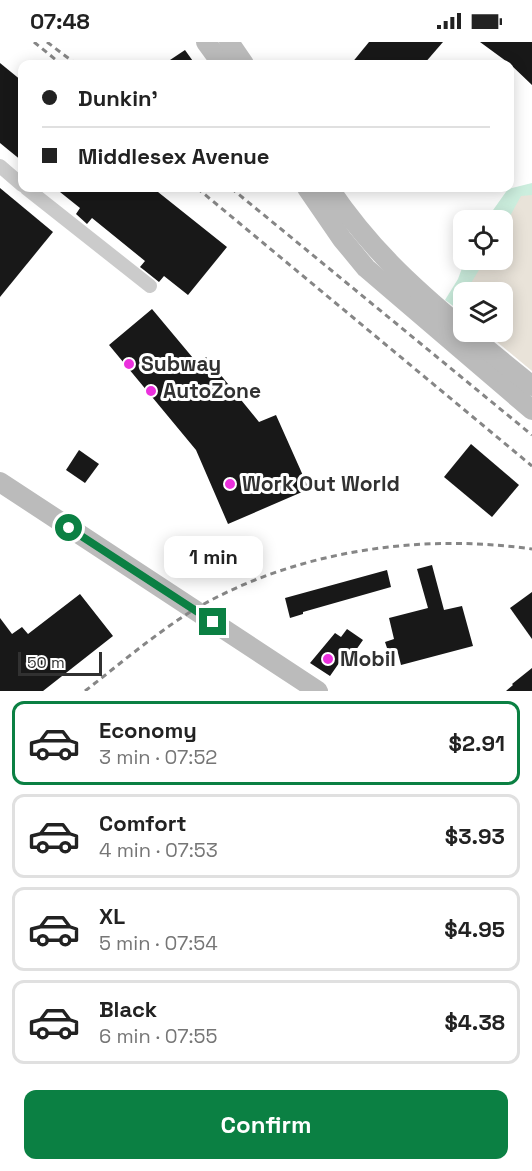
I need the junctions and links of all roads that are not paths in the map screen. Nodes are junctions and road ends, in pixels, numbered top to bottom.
1 (206, 42) edge
2 (229, 42) edge
3 (219, 60) edge
4 (241, 60) edge
5 (0, 166) edge
6 (18, 181) edge
7 (32, 192) edge
8 (310, 192) edge
9 (332, 192) edge
10 (150, 286) dead end
11 (453, 327) edge
12 (453, 327) edge
13 (467, 342) edge
14 (473, 342) edge
15 (532, 386) edge
16 (532, 410) edge
17 (0, 482) edge
18 (318, 691) edge

1 - 3 main road
2 - 4 main road
5 - 6 street
7 - 10 street
8 - 11 main road
9 - 12 main road
13 - 16 main road
14 - 15 main road
17 - 18 main road

